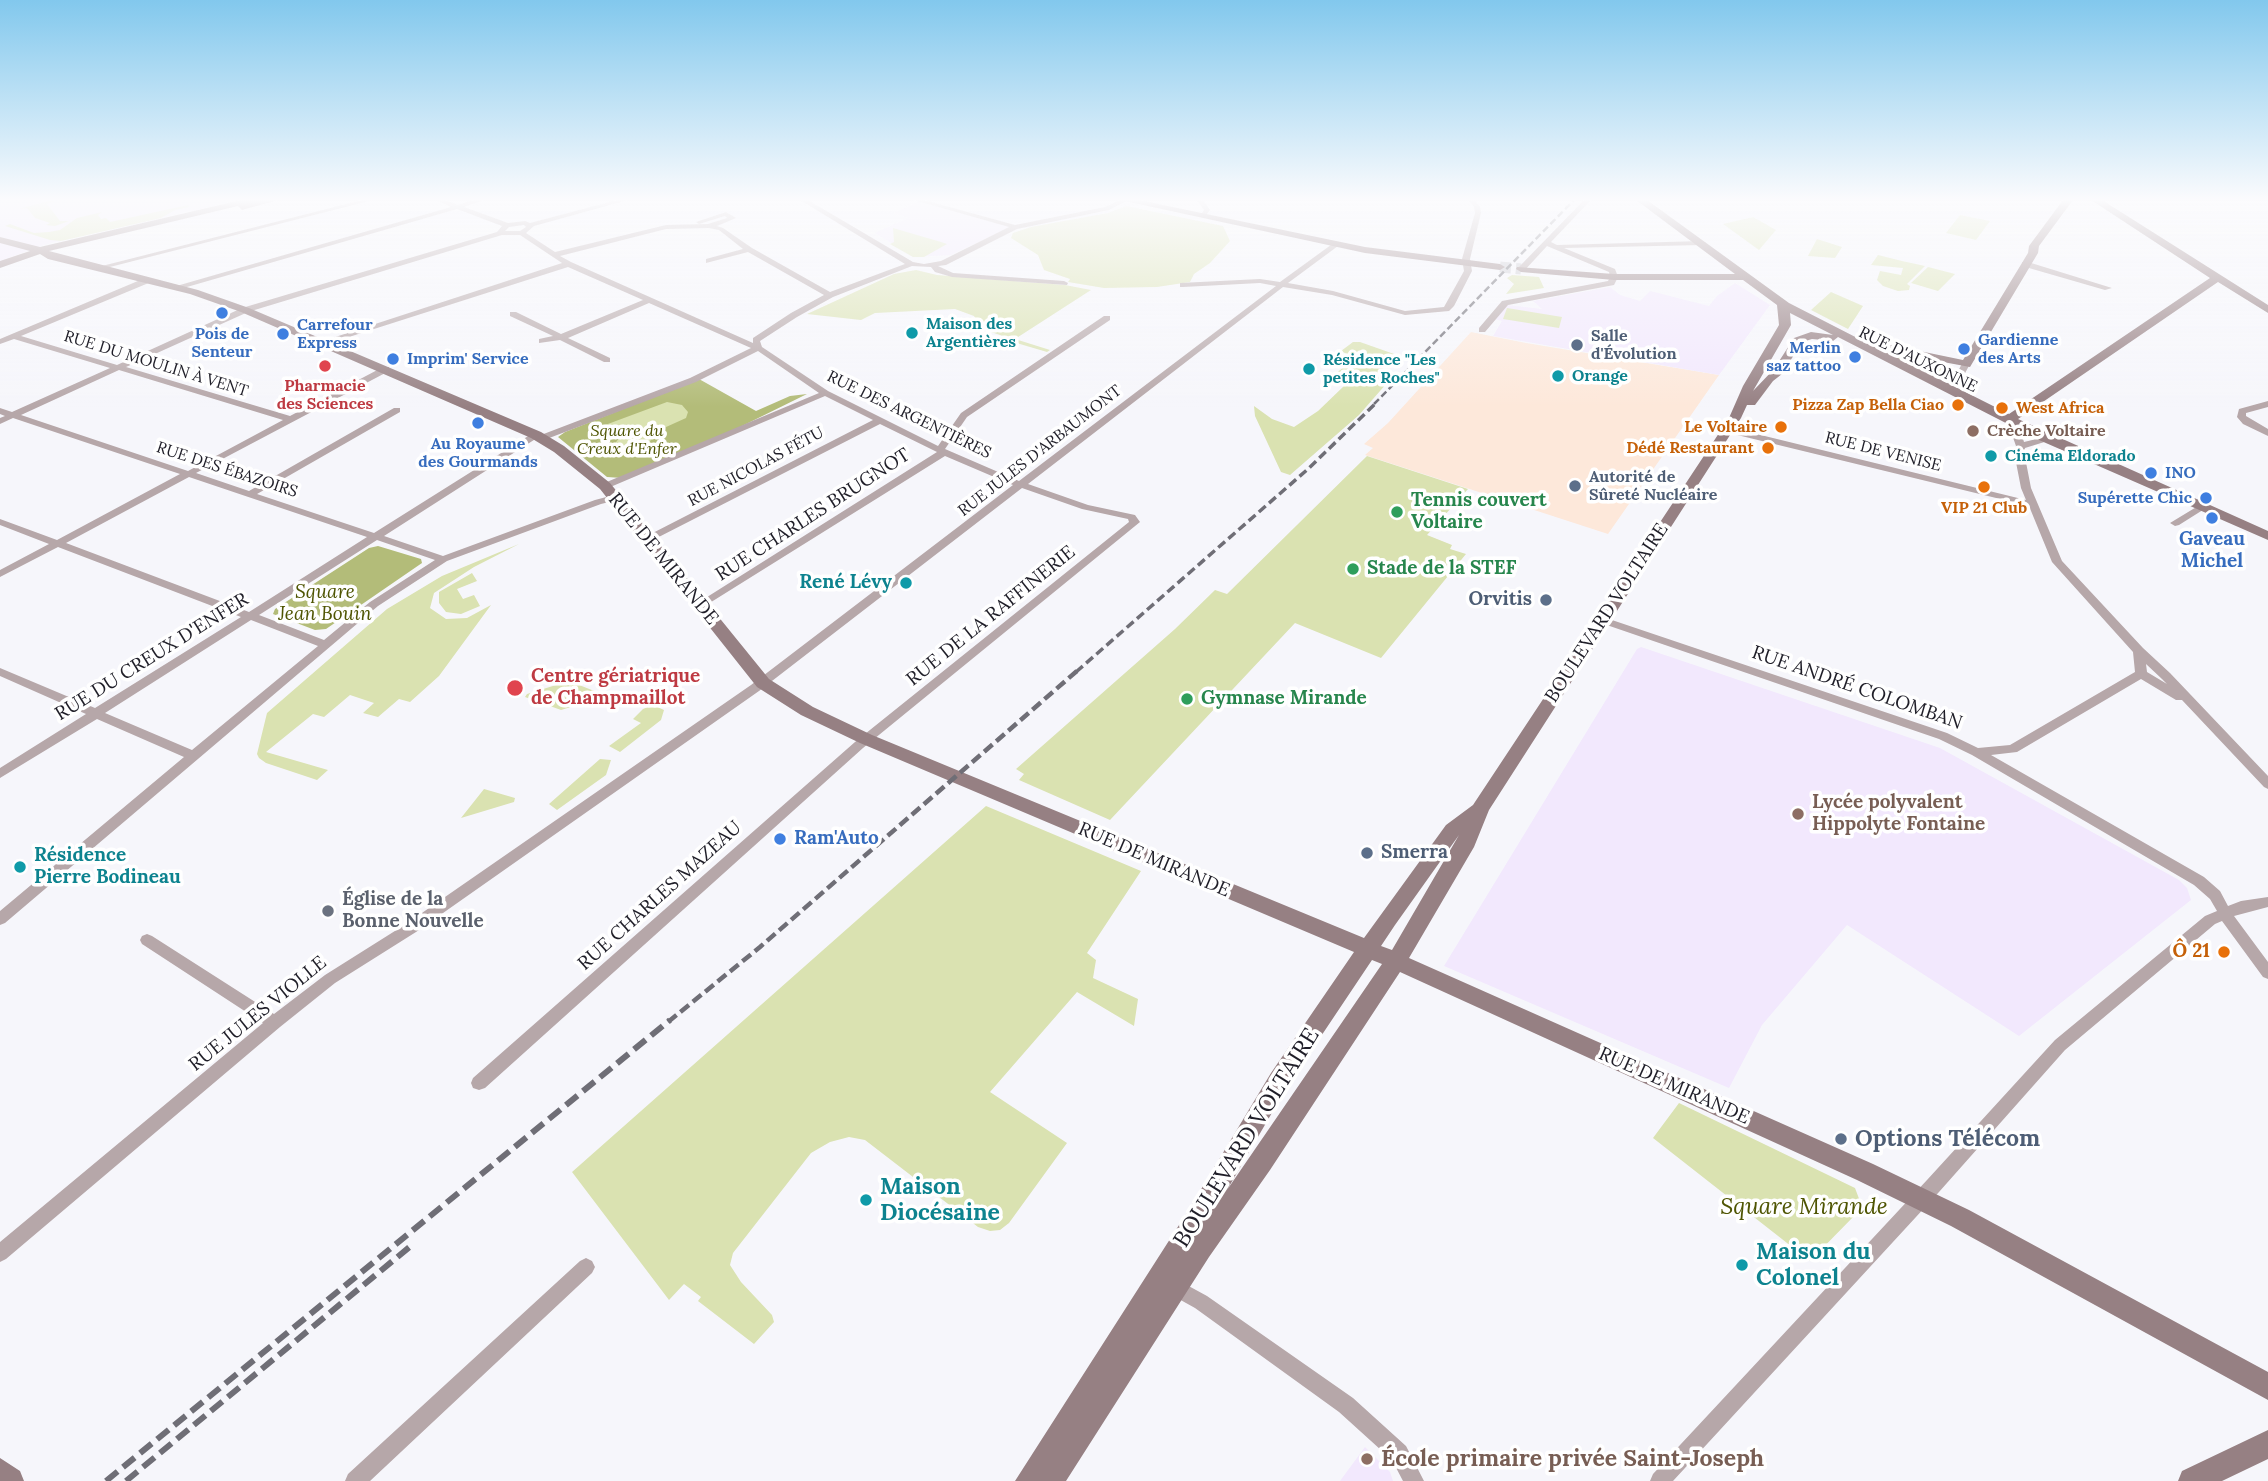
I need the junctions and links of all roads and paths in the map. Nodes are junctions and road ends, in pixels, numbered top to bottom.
1 (120, 269) edge
2 (239, 269) edge
3 (381, 269) edge
4 (552, 269) edge
5 (580, 269) edge
6 (783, 269) edge
7 (898, 269) edge
8 (937, 269) edge
9 (1302, 269) edge
10 (1468, 269) edge
11 (1522, 269) tunnel mouth
12 (1608, 269) edge
13 (1736, 269) edge
14 (2022, 269) edge
15 (2043, 269) edge
16 (2203, 269) edge
17 (1614, 277) junction
18 (1748, 278) junction
19 (2217, 278) junction
20 (148, 281) junction
21 (1064, 283) dead end
22 (1283, 283) junction
23 (1183, 285) dead end
24 (177, 287) junction
25 (2108, 288) dead end
26 (830, 295) junction
27 (649, 300) junction
28 (1783, 304) junction
29 (245, 310) junction
30 (2268, 310) edge
31 (513, 314) dead end
32 (1107, 318) dead end
33 (1805, 324) junction
34 (1784, 325) junction
35 (1482, 330) dead end
36 (1835, 335) junction
37 (13, 336) junction
38 (562, 337) junction
39 (542, 341) dead end
40 (1853, 341) junction
41 (0, 342) edge
42 (324, 342) junction
43 (758, 348) junction
44 (1906, 352) junction
45 (1880, 359) junction
46 (607, 360) dead end
47 (1966, 364) junction
48 (117, 367) junction
49 (386, 369) junction
50 (1945, 389) junction
51 (825, 393) junction
52 (2268, 404) edge
53 (397, 410) dead end
54 (0, 411) edge
55 (13, 415) junction
56 (290, 419) junction
57 (0, 421) edge
58 (878, 421) junction
59 (2012, 422) junction
60 (1732, 424) junction
61 (2268, 433) edge
62 (539, 436) junction
63 (2046, 438) junction
64 (2021, 446) junction
65 (942, 451) junction
66 (189, 473) junction
67 (1022, 485) junction
68 (605, 486) junction
69 (250, 494) junction
70 (614, 498) junction
71 (2032, 505) junction
72 (2203, 506) junction
73 (1134, 520) joint
74 (0, 522) edge
75 (2175, 523) dead end
76 (375, 536) junction
77 (2268, 536) edge
78 (647, 540) junction
79 (56, 544) junction
80 (443, 559) junction
81 (0, 574) edge
82 (700, 606) junction
83 (249, 616) junction
84 (1602, 620) junction
85 (324, 644) junction
86 (2139, 651) junction
87 (0, 672) edge
88 (2141, 674) junction
89 (763, 682) junction
90 (2196, 707) junction
91 (95, 713) junction
92 (866, 739) junction
93 (2013, 749) junction
94 (1976, 752) junction
95 (194, 756) junction
96 (0, 774) edge
97 (2015, 775) junction
98 (2268, 784) edge
99 (1480, 808) junction
100 (2268, 902) edge
101 (2224, 912) junction
102 (0, 919) edge
103 (147, 940) dead end
104 (1368, 949) junction
105 (1396, 961) junction
106 (2268, 973) edge
107 (275, 1022) junction
108 (479, 1083) dead end
109 (1922, 1198) junction
110 (0, 1253) edge
111 (586, 1267) dead end
112 (1174, 1287) junction
113 (2268, 1387) edge
114 (2268, 1444) edge
115 (0, 1472) edge
116 (10, 1481) edge
117 (355, 1481) edge
118 (1029, 1481) edge
119 (1050, 1481) edge
120 (1414, 1481) edge
121 (1660, 1481) edge
122 (2192, 1481) edge

1 - 20 main road, RUE DE MIRANDE
2 - 24 street
3 - 29 street
4 - 42 street
5 - 27 street
6 - 26 street
7 - 26 street
8 - 21 street
9 - 22 street, RUE JULES D'ARBAUMONT
10 - 22 street
11 - 17 main road
12 - 17 street
13 - 18 main road, RUE D'AUXONNE
14 - 47 main road
15 - 25 street
16 - 19 main road
17 - 18 main road
17 - 35 street
18 - 28 main road, RUE D'AUXONNE
19 - 30 main road
19 - 59 main road
20 - 24 main road, RUE DE MIRANDE
20 - 37 street
22 - 23 street
22 - 67 street, RUE JULES D'ARBAUMONT
24 - 29 main road, RUE DE MIRANDE
26 - 43 street
27 - 38 street
27 - 43 street
28 - 33 main road, RUE D'AUXONNE
28 - 34 main road
29 - 42 main road, RUE DE MIRANDE
29 - 48 street
31 - 38 street
32 - 65 street
33 - 34 main road
33 - 36 main road, RUE D'AUXONNE
33 - 60 main road, BOULEVARD VOLTAIRE
34 - 60 main road, BOULEVARD VOLTAIRE
36 - 40 main road, RUE D'AUXONNE
36 - 45 main road, RUE D'AUXONNE
37 - 41 street
37 - 48 street, RUE DU MOULIN À VENT
38 - 39 street
38 - 46 street
40 - 44 main road
40 - 45 main road, RUE D'AUXONNE
42 - 49 main road, RUE DE MIRANDE
43 - 51 street, RUE DES ARGENTIÈRES
43 - 62 street
44 - 45 main road
44 - 47 main road
45 - 50 main road, RUE D'AUXONNE
45 - 59 main road, RUE D'AUXONNE
47 - 50 street
48 - 55 street
48 - 56 street, RUE DU MOULIN À VENT
49 - 56 street
49 - 62 main road, RUE DE MIRANDE
50 - 59 main road, RUE D'AUXONNE
51 - 58 street, RUE DES ARGENTIÈRES
51 - 68 street
52 - 61 street
53 - 69 street
54 - 55 street, RUE DES ÉBAZOIRS
55 - 57 street
55 - 66 street, RUE DES ÉBAZOIRS
56 - 66 street
58 - 65 street, RUE DES ARGENTIÈRES
58 - 78 street, RUE NICOLAS FÉTU
59 - 63 main road, RUE D'AUXONNE
59 - 64 street
60 - 71 street, RUE DE VENISE
60 - 84 main road, BOULEVARD VOLTAIRE
62 - 68 main road, RUE DE MIRANDE
62 - 76 street, RUE DU CREUX D'ENFER
63 - 64 street
63 - 72 main road, RUE D'AUXONNE
64 - 71 street
65 - 67 street, RUE DES ARGENTIÈRES
65 - 82 street, RUE CHARLES BRUGNOT
66 - 69 street, RUE DES ÉBAZOIRS
66 - 79 street
67 - 73 street, RUE DES ARGENTIÈRES
67 - 89 street, RUE JULES D'ARBAUMONT
68 - 70 main road, RUE DE MIRANDE
69 - 76 street, RUE DES ÉBAZOIRS
70 - 78 main road, RUE DE MIRANDE
70 - 80 street
71 - 86 street
72 - 75 street
72 - 77 main road, RUE D'AUXONNE
73 - 92 street, RUE DE LA RAFFINERIE
74 - 79 street
76 - 80 street, RUE DES ÉBAZOIRS
76 - 83 street, RUE DU CREUX D'ENFER
78 - 82 main road, RUE DE MIRANDE
79 - 81 street
79 - 83 street
80 - 85 street
82 - 89 main road, RUE DE MIRANDE
83 - 85 street
83 - 91 street, RUE DU CREUX D'ENFER
84 - 94 street, RUE ANDRÉ COLOMBAN
84 - 99 main road, BOULEVARD VOLTAIRE
85 - 95 street
86 - 88 street
86 - 90 street
87 - 91 street
88 - 90 street
88 - 93 street
89 - 92 main road, RUE DE MIRANDE
89 - 107 street, RUE JULES VIOLLE
90 - 98 street
91 - 95 street
91 - 96 street, RUE DU CREUX D'ENFER
92 - 104 main road, RUE DE MIRANDE
92 - 108 street, RUE CHARLES MAZEAU
93 - 94 street
93 - 97 street
94 - 97 street, RUE ANDRÉ COLOMBAN
95 - 102 street
97 - 101 street, RUE ANDRÉ COLOMBAN
99 - 104 main road, BOULEVARD VOLTAIRE
99 - 105 main road, BOULEVARD VOLTAIRE
100 - 101 street
101 - 106 street, RUE ANDRÉ COLOMBAN
101 - 109 street
103 - 107 street
104 - 105 main road, RUE DE MIRANDE
104 - 118 main road, BOULEVARD VOLTAIRE
105 - 109 main road, RUE DE MIRANDE
105 - 112 main road, BOULEVARD VOLTAIRE
107 - 110 street, RUE JULES VIOLLE
109 - 113 main road, RUE DE MIRANDE
109 - 121 street
111 - 117 street
112 - 119 main road, BOULEVARD VOLTAIRE
112 - 120 street
114 - 122 main road
115 - 116 main road

